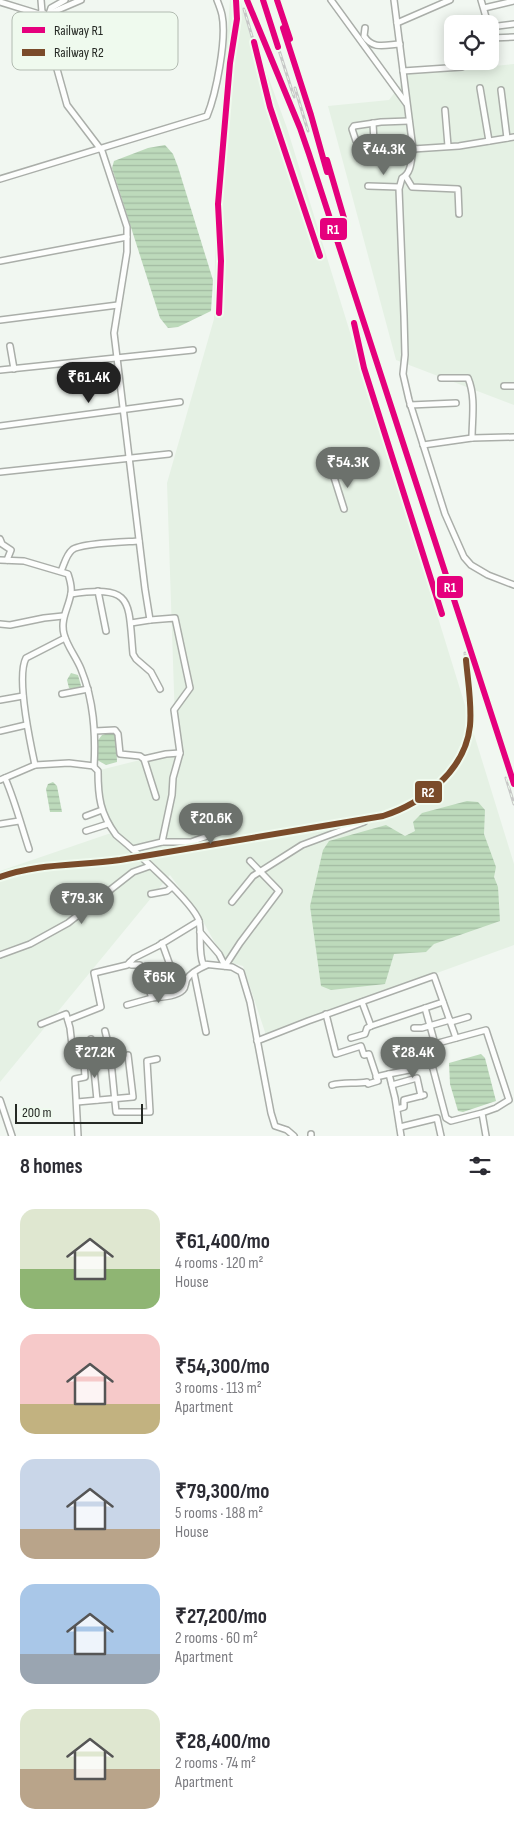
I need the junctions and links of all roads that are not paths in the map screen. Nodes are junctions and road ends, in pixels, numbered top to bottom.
1 (65, 0) edge
2 (81, 0) edge
3 (217, 0) edge
4 (331, 0) edge
5 (394, 0) edge
6 (450, 0) edge
7 (482, 0) edge
8 (514, 0) edge
9 (0, 2) edge
10 (484, 8) junction
11 (34, 12) edge
12 (47, 12) edge
13 (53, 12) edge
14 (486, 15) edge
15 (397, 23) junction
16 (514, 24) edge
17 (499, 26) edge
18 (365, 28) dead end
19 (499, 36) edge
20 (514, 37) edge
21 (400, 44) junction
22 (444, 68) edge
23 (58, 70) edge
24 (403, 71) junction
25 (480, 88) dead end
26 (501, 90) dead end
27 (406, 104) junction
28 (445, 110) dead end
29 (409, 121) junction
30 (373, 123) junction
31 (514, 137) edge
32 (506, 138) junction
33 (356, 141) dead end
34 (489, 141) junction
35 (448, 146) junction
36 (100, 149) junction
37 (413, 149) junction
38 (375, 162) dead end
39 (406, 176) junction
40 (0, 179) edge
41 (368, 186) dead end
42 (399, 187) junction
43 (459, 214) dead end
44 (127, 236) junction
45 (0, 261) edge
46 (118, 304) junction
47 (0, 320) edge
48 (10, 346) dead end
49 (193, 350) dead end
50 (117, 359) junction
51 (93, 361) junction
52 (14, 369) junction
53 (0, 370) edge
54 (441, 378) dead end
55 (95, 380) dead end
56 (504, 386) dead end
57 (514, 386) edge
58 (180, 402) dead end
59 (456, 404) dead end
60 (410, 405) junction
61 (123, 410) junction
62 (0, 426) edge
63 (514, 437) edge
64 (472, 438) junction
65 (423, 445) junction
66 (169, 454) dead end
67 (129, 458) junction
68 (0, 472) edge
69 (333, 474) dead end
70 (344, 509) dead end
71 (139, 541) junction
72 (1, 542) edge
73 (0, 560) edge
74 (7, 560) junction
75 (61, 571) junction
76 (514, 585) edge
77 (98, 591) junction
78 (71, 594) junction
79 (64, 616) junction
80 (150, 620) junction
81 (131, 623) junction
82 (0, 624) edge
83 (106, 631) dead end
84 (65, 638) junction
85 (88, 689) junction
86 (160, 690) dead end
87 (62, 694) dead end
88 (23, 696) junction
89 (0, 700) edge
90 (26, 725) junction
91 (0, 731) edge
92 (95, 731) junction
93 (180, 753) junction
94 (144, 759) junction
95 (35, 765) junction
96 (94, 766) junction
97 (2, 779) edge
98 (156, 797) dead end
99 (102, 810) junction
100 (86, 816) dead end
101 (231, 816) dead end
102 (19, 822) junction
103 (364, 822) dead end
104 (0, 824) edge
105 (108, 824) junction
106 (86, 831) dead end
107 (162, 842) junction
108 (29, 849) dead end
109 (133, 850) junction
110 (250, 861) dead end
111 (150, 866) junction
112 (259, 872) junction
113 (172, 887) junction
114 (151, 894) dead end
115 (232, 902) dead end
116 (198, 921) junction
117 (199, 932) junction
118 (162, 943) junction
119 (0, 955) edge
120 (130, 962) junction
121 (207, 965) junction
122 (225, 966) junction
123 (171, 968) dead end
124 (194, 973) junction
125 (152, 998) junction
126 (362, 1002) junction
127 (443, 1002) junction
128 (126, 1005) dead end
129 (425, 1008) junction
130 (326, 1014) junction
131 (468, 1017) dead end
132 (68, 1020) junction
133 (450, 1020) junction
134 (41, 1024) dead end
135 (371, 1026) junction
136 (430, 1026) junction
137 (414, 1028) dead end
138 (105, 1031) dead end
139 (206, 1032) dead end
140 (351, 1038) dead end
141 (456, 1038) junction
142 (91, 1039) dead end
143 (257, 1041) junction
144 (435, 1044) junction
145 (128, 1055) dead end
146 (157, 1058) dead end
147 (432, 1062) junction
148 (389, 1074) junction
149 (376, 1077) junction
150 (332, 1085) dead end
151 (392, 1085) junction
152 (514, 1095) edge
153 (116, 1098) junction
154 (0, 1100) edge
155 (97, 1100) junction
156 (509, 1100) junction
157 (77, 1102) junction
158 (397, 1109) junction
159 (482, 1113) junction
160 (400, 1127) junction
161 (12, 1136) edge
162 (78, 1136) edge
163 (294, 1136) edge
164 (401, 1136) edge
165 (441, 1136) edge
166 (486, 1136) edge

1 - 12 street
2 - 13 street
3 - 36 street
4 - 27 street
5 - 15 street
6 - 15 street
7 - 10 street
8 - 10 street
9 - 11 street
10 - 14 street
15 - 21 street
16 - 17 street
18 - 21 street
19 - 20 street
21 - 24 street
22 - 24 street
23 - 36 street
24 - 27 street
25 - 34 street
26 - 32 street
27 - 29 street
28 - 35 street
29 - 30 street
29 - 37 street
30 - 33 street
30 - 38 street
31 - 32 street
32 - 34 street
34 - 35 street
35 - 37 street
36 - 40 street
36 - 44 street
37 - 39 street
39 - 42 street
39 - 43 street
41 - 42 street
42 - 60 street
44 - 45 street
44 - 46 street
46 - 47 street
46 - 50 street
48 - 52 street
49 - 50 street
50 - 51 street
50 - 61 street
51 - 52 street
51 - 55 street
52 - 53 street
54 - 64 street
56 - 57 street
58 - 61 street
59 - 60 street
60 - 65 street
61 - 62 street
61 - 67 street
63 - 64 street
64 - 65 street
65 - 76 street
66 - 67 street
67 - 68 street
67 - 71 street
69 - 70 street
71 - 75 street
71 - 80 street
72 - 74 street
73 - 74 street
74 - 75 street
75 - 78 street
77 - 78 street
77 - 81 street
77 - 83 street
78 - 79 street
79 - 82 street
79 - 84 street
80 - 81 street
80 - 93 street
81 - 86 street
84 - 85 street
84 - 88 street
85 - 87 street
85 - 92 street
88 - 89 street
88 - 90 street
90 - 91 street
90 - 95 street
92 - 94 street
92 - 96 street
93 - 94 street
93 - 107 street
94 - 98 street
95 - 96 street
95 - 97 street
96 - 99 street
97 - 102 street
99 - 100 street
99 - 105 street
101 - 107 street
102 - 104 street
102 - 108 street
103 - 112 street
105 - 106 street
105 - 109 street
107 - 109 street
109 - 111 street
110 - 112 street
111 - 113 street
111 - 119 street
112 - 115 street
112 - 122 street
113 - 114 street
113 - 116 street
116 - 117 street
116 - 118 street
117 - 121 street
117 - 122 street
118 - 120 street
118 - 123 street
120 - 125 street
120 - 132 street
121 - 122 street
121 - 124 street
122 - 143 street
124 - 125 street
124 - 139 street
125 - 128 street
126 - 127 street
126 - 130 street
126 - 135 street
127 - 129 street
127 - 133 street
129 - 135 street
129 - 136 street
130 - 143 street
130 - 149 street
131 - 133 street
132 - 134 street
132 - 157 street
133 - 136 street
133 - 141 street
135 - 140 street
136 - 137 street
136 - 144 street
138 - 153 street
141 - 144 street
141 - 156 street
142 - 155 street
143 - 163 street
144 - 147 street
145 - 153 street
146 - 153 street
147 - 148 street
147 - 159 street
148 - 149 street
148 - 151 street
149 - 150 street
151 - 158 street
151 - 158 street
152 - 156 street
153 - 155 street
154 - 161 street
155 - 157 street
156 - 159 street
157 - 162 street
158 - 160 street
159 - 166 street
160 - 164 street
160 - 165 street

